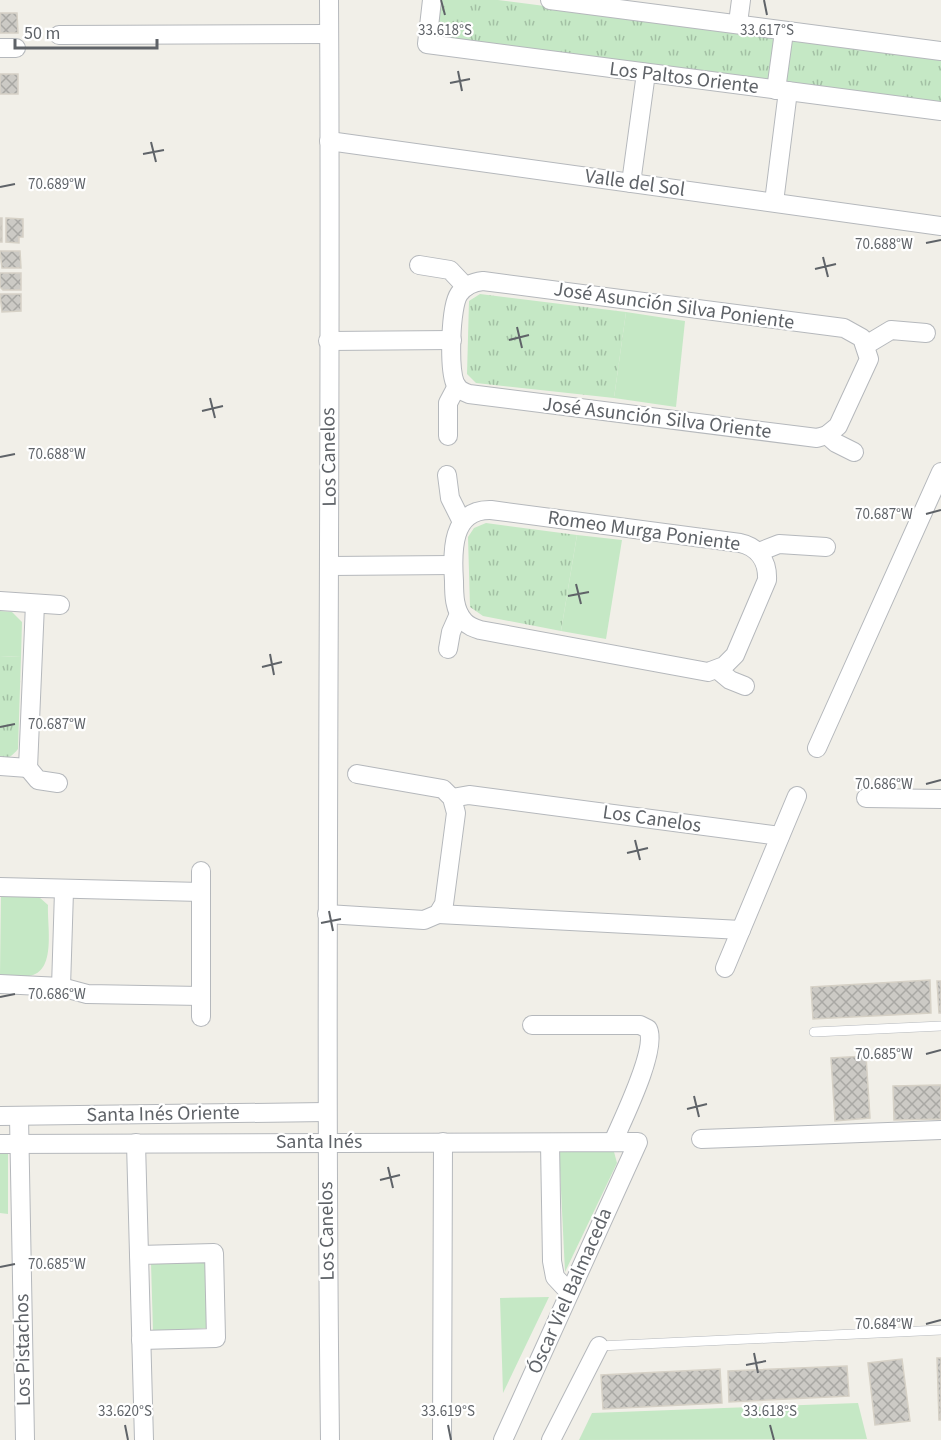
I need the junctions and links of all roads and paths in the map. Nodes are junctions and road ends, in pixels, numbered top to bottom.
1 (329, 0) edge
2 (432, 0) edge
3 (550, 0) edge
4 (741, 0) edge
5 (738, 23) junction
6 (784, 32) junction
7 (329, 34) junction
8 (59, 35) dead end
9 (941, 51) edge
10 (646, 73) junction
11 (782, 90) junction
12 (941, 111) edge
13 (328, 141) junction
14 (631, 183) junction
15 (774, 202) junction
16 (941, 225) edge
17 (419, 265) dead end
18 (466, 286) junction
19 (926, 333) dead end
20 (452, 340) junction
21 (328, 341) junction
22 (866, 345) junction
23 (457, 386) junction
24 (448, 435) dead end
25 (827, 435) junction
26 (854, 452) dead end
27 (941, 472) edge
28 (447, 475) dead end
29 (462, 522) junction
30 (826, 547) dead end
31 (759, 552) junction
32 (453, 565) junction
33 (330, 566) junction
34 (0, 601) edge
35 (35, 604) junction
36 (60, 605) dead end
37 (459, 614) junction
38 (448, 649) dead end
39 (718, 670) junction
40 (744, 686) dead end
41 (817, 748) dead end
42 (0, 766) edge
43 (28, 768) junction
44 (357, 774) dead end
45 (58, 783) dead end
46 (797, 796) dead end
47 (452, 798) junction
48 (866, 798) dead end
49 (941, 799) edge
50 (780, 836) junction
51 (201, 871) dead end
52 (0, 887) edge
53 (64, 891) junction
54 (201, 892) junction
55 (327, 914) junction
56 (438, 914) junction
57 (741, 930) junction
58 (725, 968) dead end
59 (0, 984) edge
60 (61, 987) junction
61 (201, 996) junction
62 (201, 1017) dead end
63 (532, 1024) dead end
64 (941, 1026) edge
65 (814, 1032) dead end
66 (326, 1112) junction
67 (0, 1116) edge
68 (19, 1117) junction
69 (941, 1130) edge
70 (701, 1139) dead end
71 (326, 1142) junction
72 (443, 1142) junction
73 (613, 1142) junction
74 (638, 1142) joint
75 (136, 1143) junction
76 (550, 1143) junction
77 (0, 1144) edge
78 (20, 1145) junction
79 (139, 1255) junction
80 (569, 1292) junction
81 (941, 1330) edge
82 (141, 1340) junction
83 (599, 1346) joint
84 (25, 1440) edge
85 (144, 1440) edge
86 (330, 1440) edge
87 (442, 1440) edge
88 (503, 1440) edge
89 (551, 1440) edge

1 - 7 street, Los Canelos
2 - 10 street, Los Paltos Oriente
3 - 5 street
4 - 5 street
5 - 6 street
6 - 9 street
6 - 11 street
7 - 8 street
7 - 13 street, Los Canelos
10 - 11 street, Los Paltos Oriente
10 - 14 street
11 - 12 street, Los Paltos Oriente
11 - 15 street
13 - 14 street, Valle del Sol
13 - 21 street, Los Canelos
14 - 15 street, Valle del Sol
15 - 16 street, Valle del Sol
17 - 18 street
18 - 20 street
18 - 22 street, José Asunción Silva Poniente
19 - 22 street
20 - 21 street
20 - 23 street
21 - 33 street, Los Canelos
22 - 25 street
23 - 24 street
23 - 25 street, José Asunción Silva Oriente
25 - 26 street
27 - 41 street
28 - 29 street
29 - 31 street, Romeo Murga Poniente
29 - 32 street
30 - 31 street, Romeo Murga Poniente
31 - 39 street
32 - 33 street
32 - 37 street
33 - 55 street, Los Canelos
34 - 35 street
35 - 36 street
35 - 43 street
37 - 38 street
37 - 39 street
39 - 40 street
42 - 43 street
43 - 45 street
44 - 47 street, Los Canelos
46 - 50 street
47 - 50 street, Los Canelos
47 - 56 street
48 - 49 street
50 - 57 street
51 - 54 street
52 - 53 street
53 - 54 street
53 - 60 street
54 - 61 street
55 - 56 street
55 - 66 street, Los Canelos
56 - 57 street
57 - 58 street
59 - 60 street
60 - 61 street
61 - 62 street
63 - 73 street
64 - 65 lane
66 - 68 street, Santa Inés Oriente
66 - 71 street, Los Canelos
67 - 68 street, Santa Inés Oriente
68 - 78 street, Los Pistachos
69 - 70 street
71 - 72 street, Santa Inés
71 - 75 street, Santa Inés
71 - 86 street, Los Canelos
72 - 76 street, Santa Inés
72 - 87 street
73 - 74 street, Santa Inés
73 - 76 street, Santa Inés
74 - 80 street, Óscar Viel Balmaceda
75 - 78 street, Santa Inés
75 - 79 street
76 - 80 street
77 - 78 street, Santa Inés
78 - 84 street, Los Pistachos
79 - 82 street
79 - 82 street
80 - 88 street, Óscar Viel Balmaceda
81 - 83 lane
82 - 85 street
83 - 89 street

